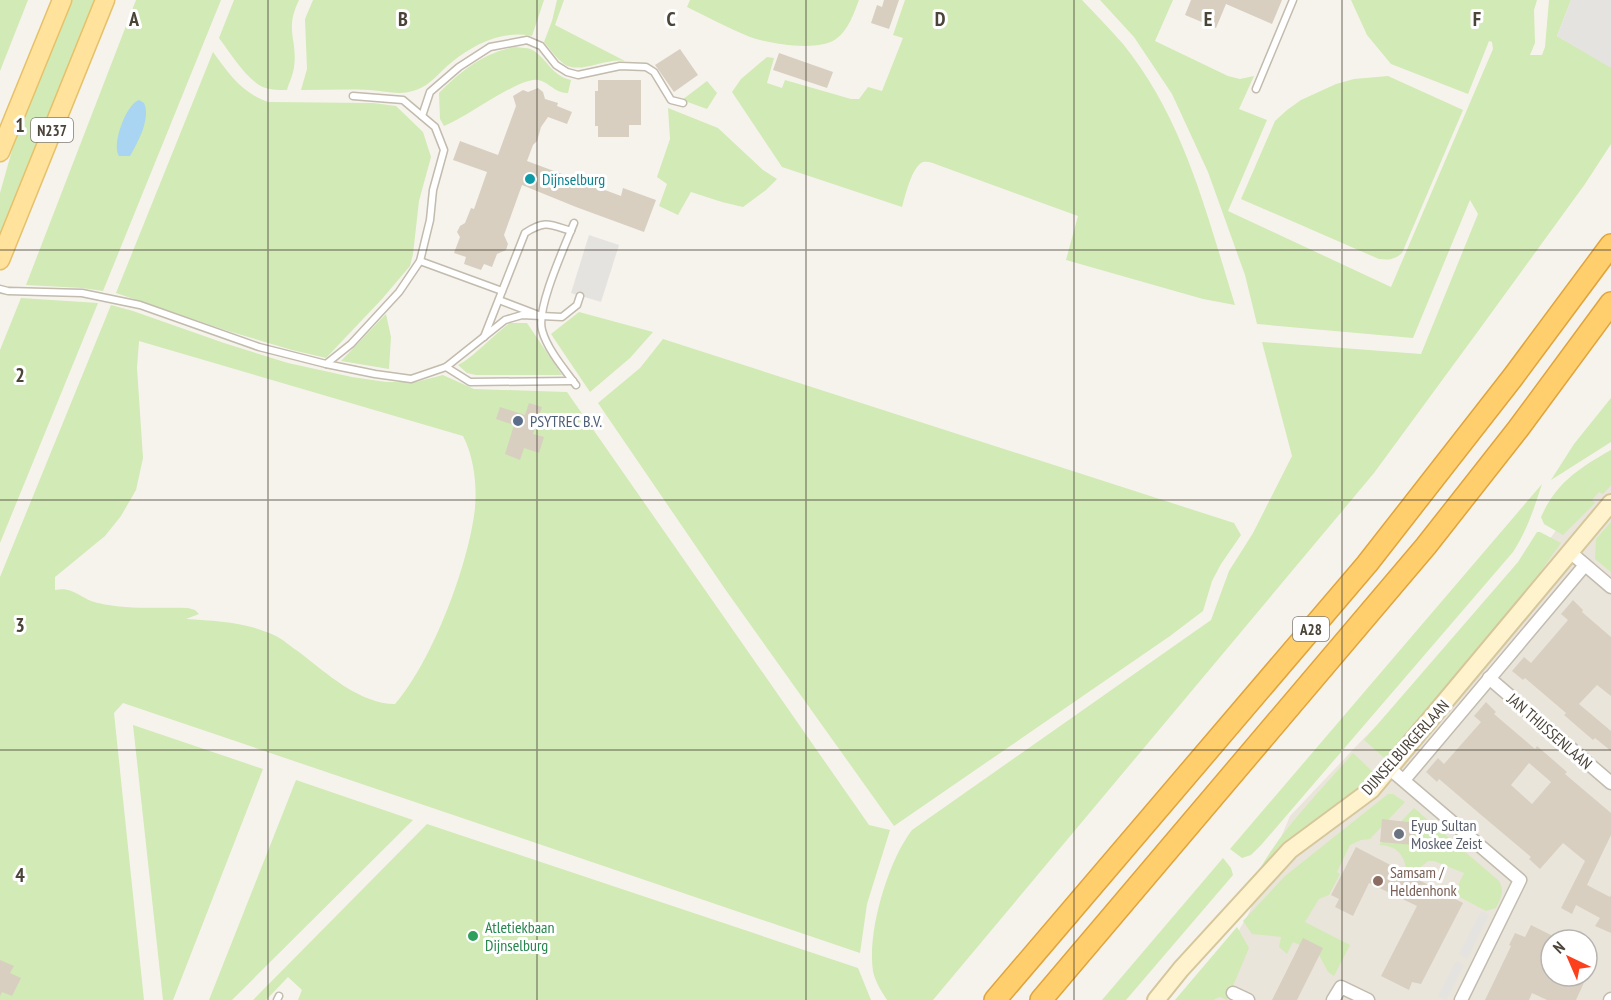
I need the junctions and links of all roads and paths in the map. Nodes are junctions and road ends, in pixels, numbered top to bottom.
1 (62, 0) edge
2 (105, 0) edge
3 (1293, 0) edge
4 (1256, 89) dead end
5 (353, 96) dead end
6 (683, 103) dead end
7 (422, 116) junction
8 (0, 152) edge
9 (574, 223) dead end
10 (571, 231) junction
11 (1611, 245) edge
12 (0, 260) edge
13 (420, 261) junction
14 (0, 289) edge
15 (502, 291) junction
16 (580, 296) dead end
17 (499, 300) junction
18 (1611, 303) edge
19 (541, 316) junction
20 (484, 338) junction
21 (326, 364) junction
22 (446, 367) junction
23 (1611, 503) edge
24 (1570, 552) junction
25 (1585, 565) junction
26 (1611, 587) edge
27 (1489, 678) junction
28 (1390, 769) junction
29 (1404, 780) junction
30 (1611, 783) edge
31 (1233, 993) dead end
32 (996, 1000) edge
33 (1041, 1000) edge
34 (1156, 1000) edge
35 (1248, 1000) edge
36 (1333, 1000) edge
37 (1368, 1000) edge
38 (1461, 1000) edge

1 - 8 main road, N237
2 - 12 main road, N237
3 - 4 lane
5 - 7 lane
6 - 7 lane
7 - 13 lane
9 - 10 lane
10 - 15 lane
10 - 19 lane
11 - 32 highway, A28
13 - 15 lane
13 - 21 lane
14 - 21 lane
15 - 17 lane
16 - 19 lane
17 - 19 lane
17 - 20 lane
18 - 33 highway, A28
19 - 20 lane
19 - 22 lane
20 - 22 lane
21 - 22 lane
23 - 24 main road, DIJNSELBURGERLAAN
24 - 25 street
24 - 28 main road, DIJNSELBURGERLAAN
25 - 26 street
25 - 27 street, DIJNSELBURGERLAAN
27 - 29 street, DIJNSELBURGERLAAN
27 - 30 street, JAN THIJSSENLAAN
28 - 29 street
28 - 34 main road, DIJNSELBURGERLAAN
29 - 38 street
31 - 35 street
36 - 37 street

